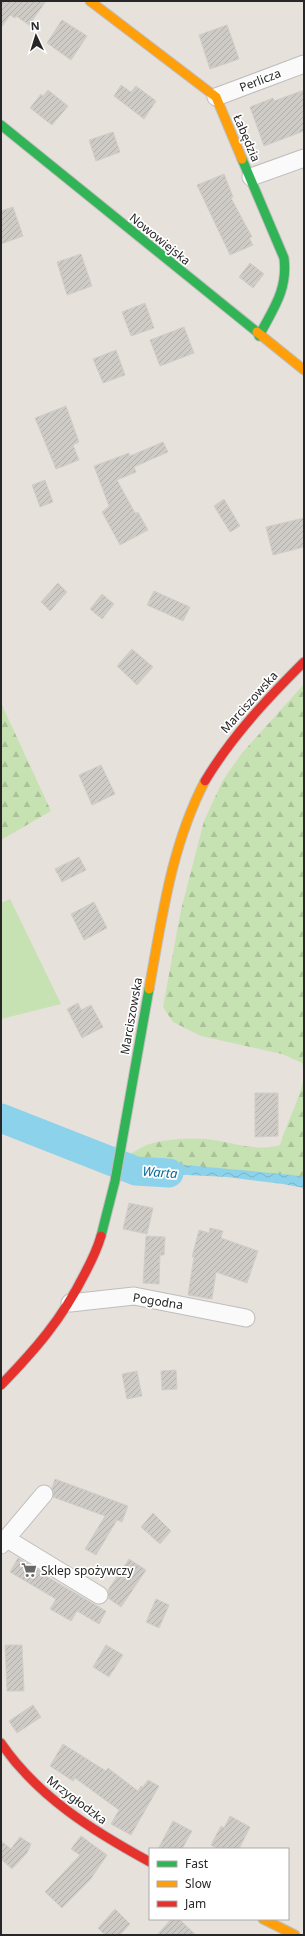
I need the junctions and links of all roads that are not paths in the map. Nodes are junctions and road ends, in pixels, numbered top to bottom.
1 (90, 1) edge
2 (304, 64) edge
3 (216, 97) junction
4 (1, 125) edge
5 (304, 158) edge
6 (251, 178) junction
7 (259, 336) junction
8 (304, 370) edge
9 (304, 662) edge
10 (70, 1303) junction
11 (246, 1318) dead end
12 (1, 1385) edge
13 (44, 1494) dead end
14 (4, 1542) edge
15 (99, 1595) dead end
16 (1, 1743) edge
17 (149, 1861) edge
18 (264, 1920) edge
19 (295, 1935) edge

1 - 3 street, Łabędzia
2 - 3 street, Perlicza
3 - 6 street, Łabędzia
4 - 7 street, Nowowiejska
5 - 6 street
6 - 7 street, Łabędzia
7 - 8 street, Nowowiejska
9 - 10 street, Marciszowska
10 - 11 street, Pogodna
10 - 12 street, Marciszowska
13 - 14 street
14 - 15 street
16 - 17 street, Mrzygłodzka
18 - 19 street

